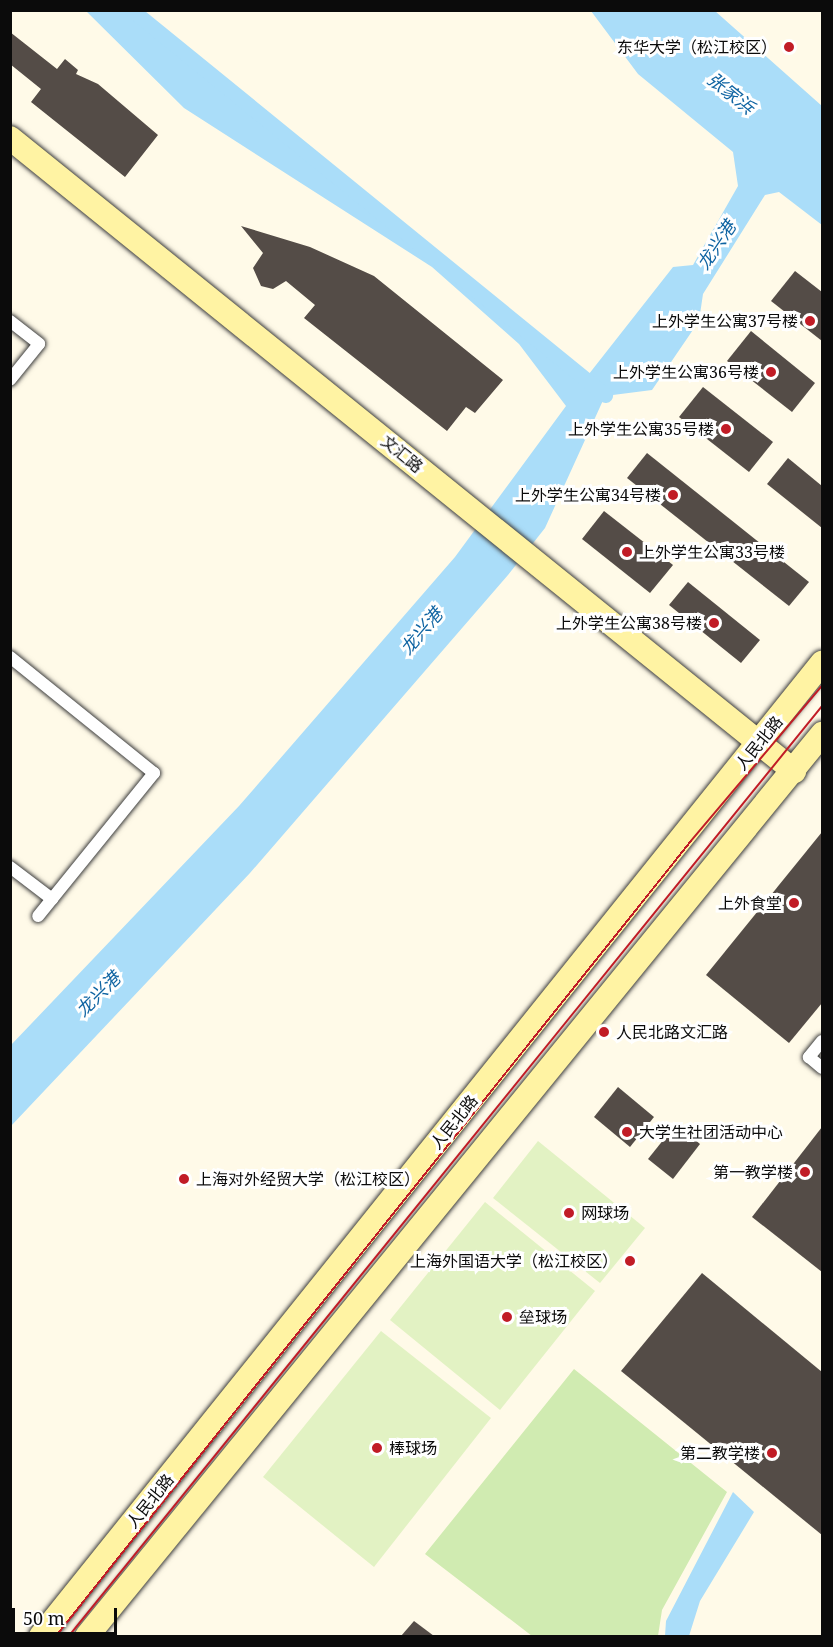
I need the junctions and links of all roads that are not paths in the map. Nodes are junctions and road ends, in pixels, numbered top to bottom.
1 (10, 138) edge
2 (10, 321) edge
3 (10, 380) edge
4 (10, 657) edge
5 (822, 663) edge
6 (822, 734) edge
7 (759, 742) junction
8 (794, 771) junction
9 (10, 867) edge
10 (52, 899) junction
11 (38, 916) dead end
12 (822, 1041) edge
13 (822, 1068) edge
14 (42, 1636) edge
15 (87, 1636) edge

1 - 7 main road, 文汇路
2 - 3 street
4 - 10 street
5 - 7 main road, 人民北路
6 - 8 main road
7 - 8 main road, 文汇路
7 - 14 main road, 人民北路
8 - 15 main road
9 - 10 street
10 - 11 street
12 - 13 street

